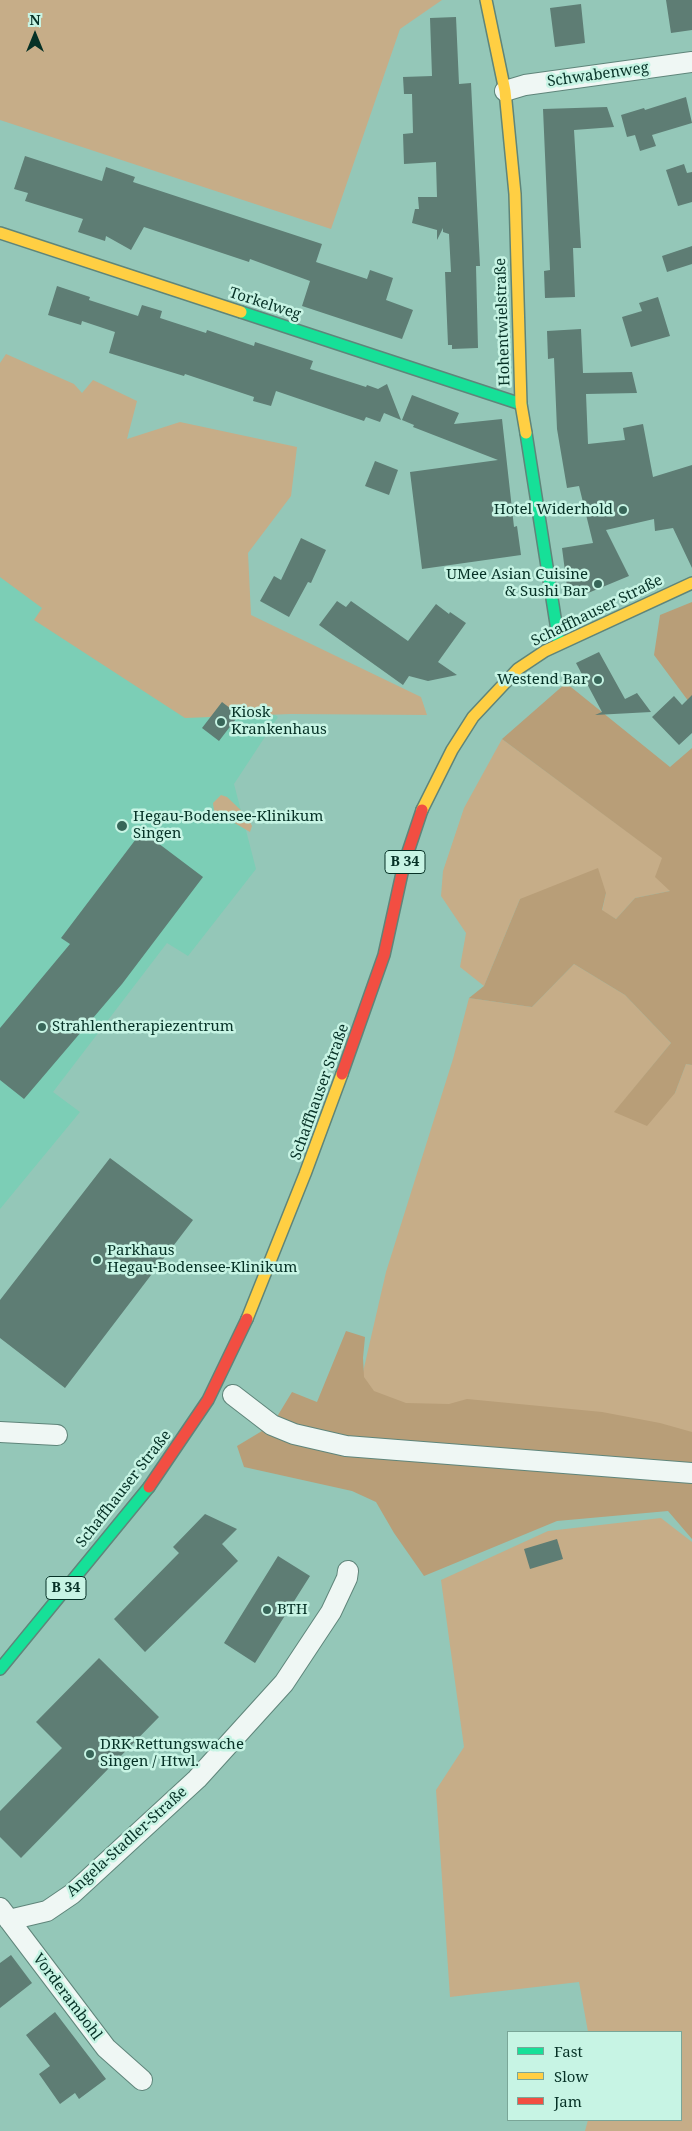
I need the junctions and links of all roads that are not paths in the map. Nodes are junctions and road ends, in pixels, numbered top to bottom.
1 (486, 0) edge
2 (692, 62) edge
3 (505, 90) junction
4 (0, 233) edge
5 (521, 404) junction
6 (692, 583) edge
7 (559, 644) junction
8 (234, 1395) dead end
9 (0, 1432) edge
10 (57, 1435) dead end
11 (692, 1473) edge
12 (348, 1571) dead end
13 (0, 1669) edge
14 (3, 1919) edge
15 (142, 2080) dead end

1 - 3 main road, Hohentwielstraße
2 - 3 street, Schwabenweg
3 - 5 main road, Hohentwielstraße
4 - 5 main road, Torkelweg
5 - 7 main road, Hohentwielstraße
6 - 7 main road, Schaffhauser Straße / B 34
7 - 13 main road, Schaffhauser Straße / B 34
8 - 11 street
9 - 10 street
12 - 14 street, Angela-Stadler-Straße
14 - 15 street, Vorderambohl

